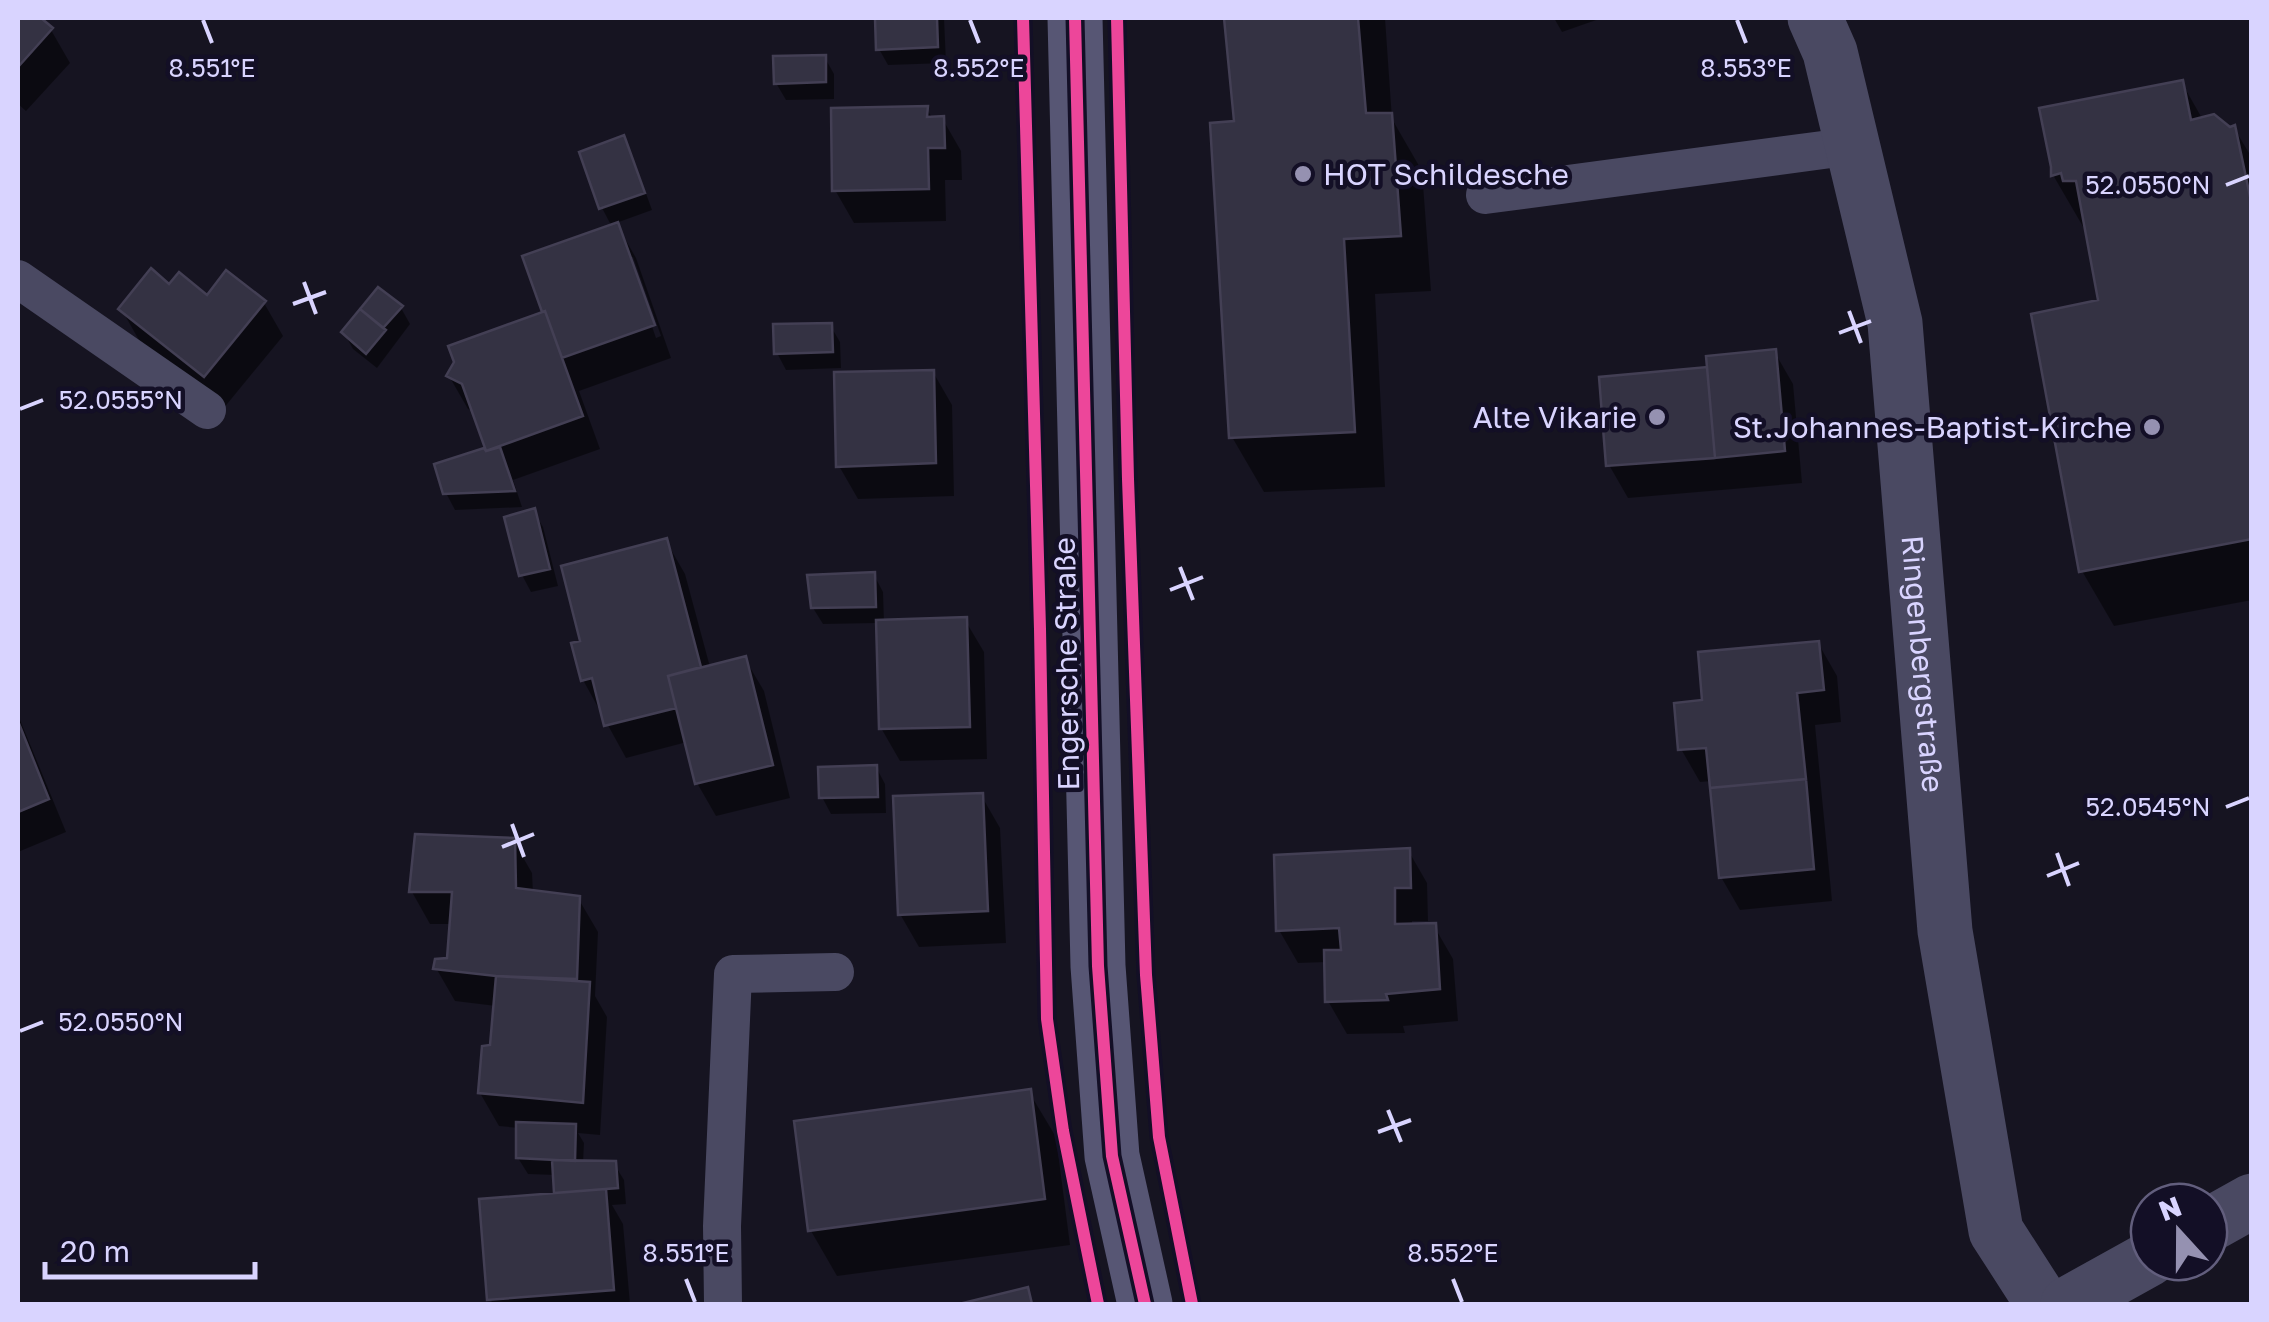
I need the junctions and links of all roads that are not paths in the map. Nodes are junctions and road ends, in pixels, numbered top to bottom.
1 (1075, 18) edge
2 (1815, 18) edge
3 (1853, 146) junction
4 (1485, 195) dead end
5 (18, 279) edge
6 (207, 410) dead end
7 (835, 972) dead end
8 (2252, 1201) edge
9 (2229, 1214) edge
10 (2129, 1270) edge
11 (724, 1304) edge
12 (1145, 1304) edge
13 (2044, 1304) edge
14 (2068, 1304) edge

1 - 12 main road, Engersche Straße
2 - 3 street, Ringenbergstraße
3 - 4 lane
3 - 13 street, Ringenbergstraße
5 - 6 lane
7 - 11 lane
8 - 9 street
10 - 14 street

